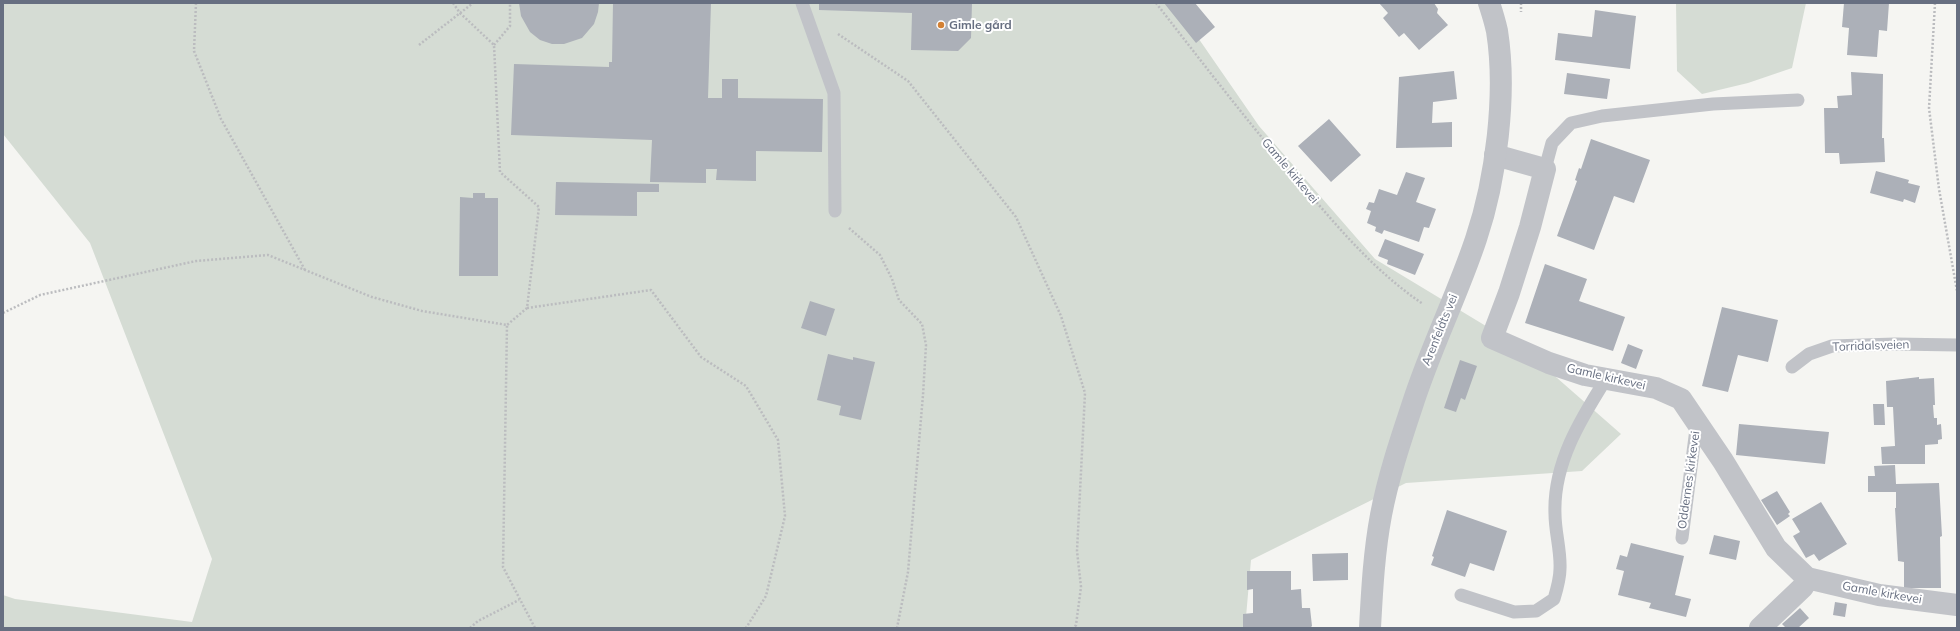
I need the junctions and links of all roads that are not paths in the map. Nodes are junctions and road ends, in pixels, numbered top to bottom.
1 (1489, 3) edge
2 (1503, 3) edge
3 (803, 7) edge
4 (1497, 31) junction
5 (1798, 100) dead end
6 (1495, 155) junction
7 (1545, 169) junction
8 (835, 211) road end
9 (1957, 345) edge
10 (1792, 367) dead end
11 (1606, 379) junction
12 (1697, 421) junction
13 (1682, 538) dead end
14 (1807, 578) junction
15 (1461, 595) dead end
16 (1957, 605) edge
17 (1370, 628) edge
18 (1760, 628) edge

1 - 4 street, Arenfeldts vei
2 - 4 street, Arenfeldts vei
3 - 8 lane
4 - 6 street, Arenfeldts vei
5 - 7 lane, Gamle kirkevei
6 - 7 street
6 - 17 street, Arenfeldts vei
7 - 11 street, Gamle kirkevei
9 - 10 lane, Torridalsveien
11 - 12 street, Gamle kirkevei
11 - 15 lane
12 - 13 lane, Oddernes kirkevei
12 - 14 street, Gamle kirkevei
14 - 16 street, Gamle kirkevei
14 - 18 street

